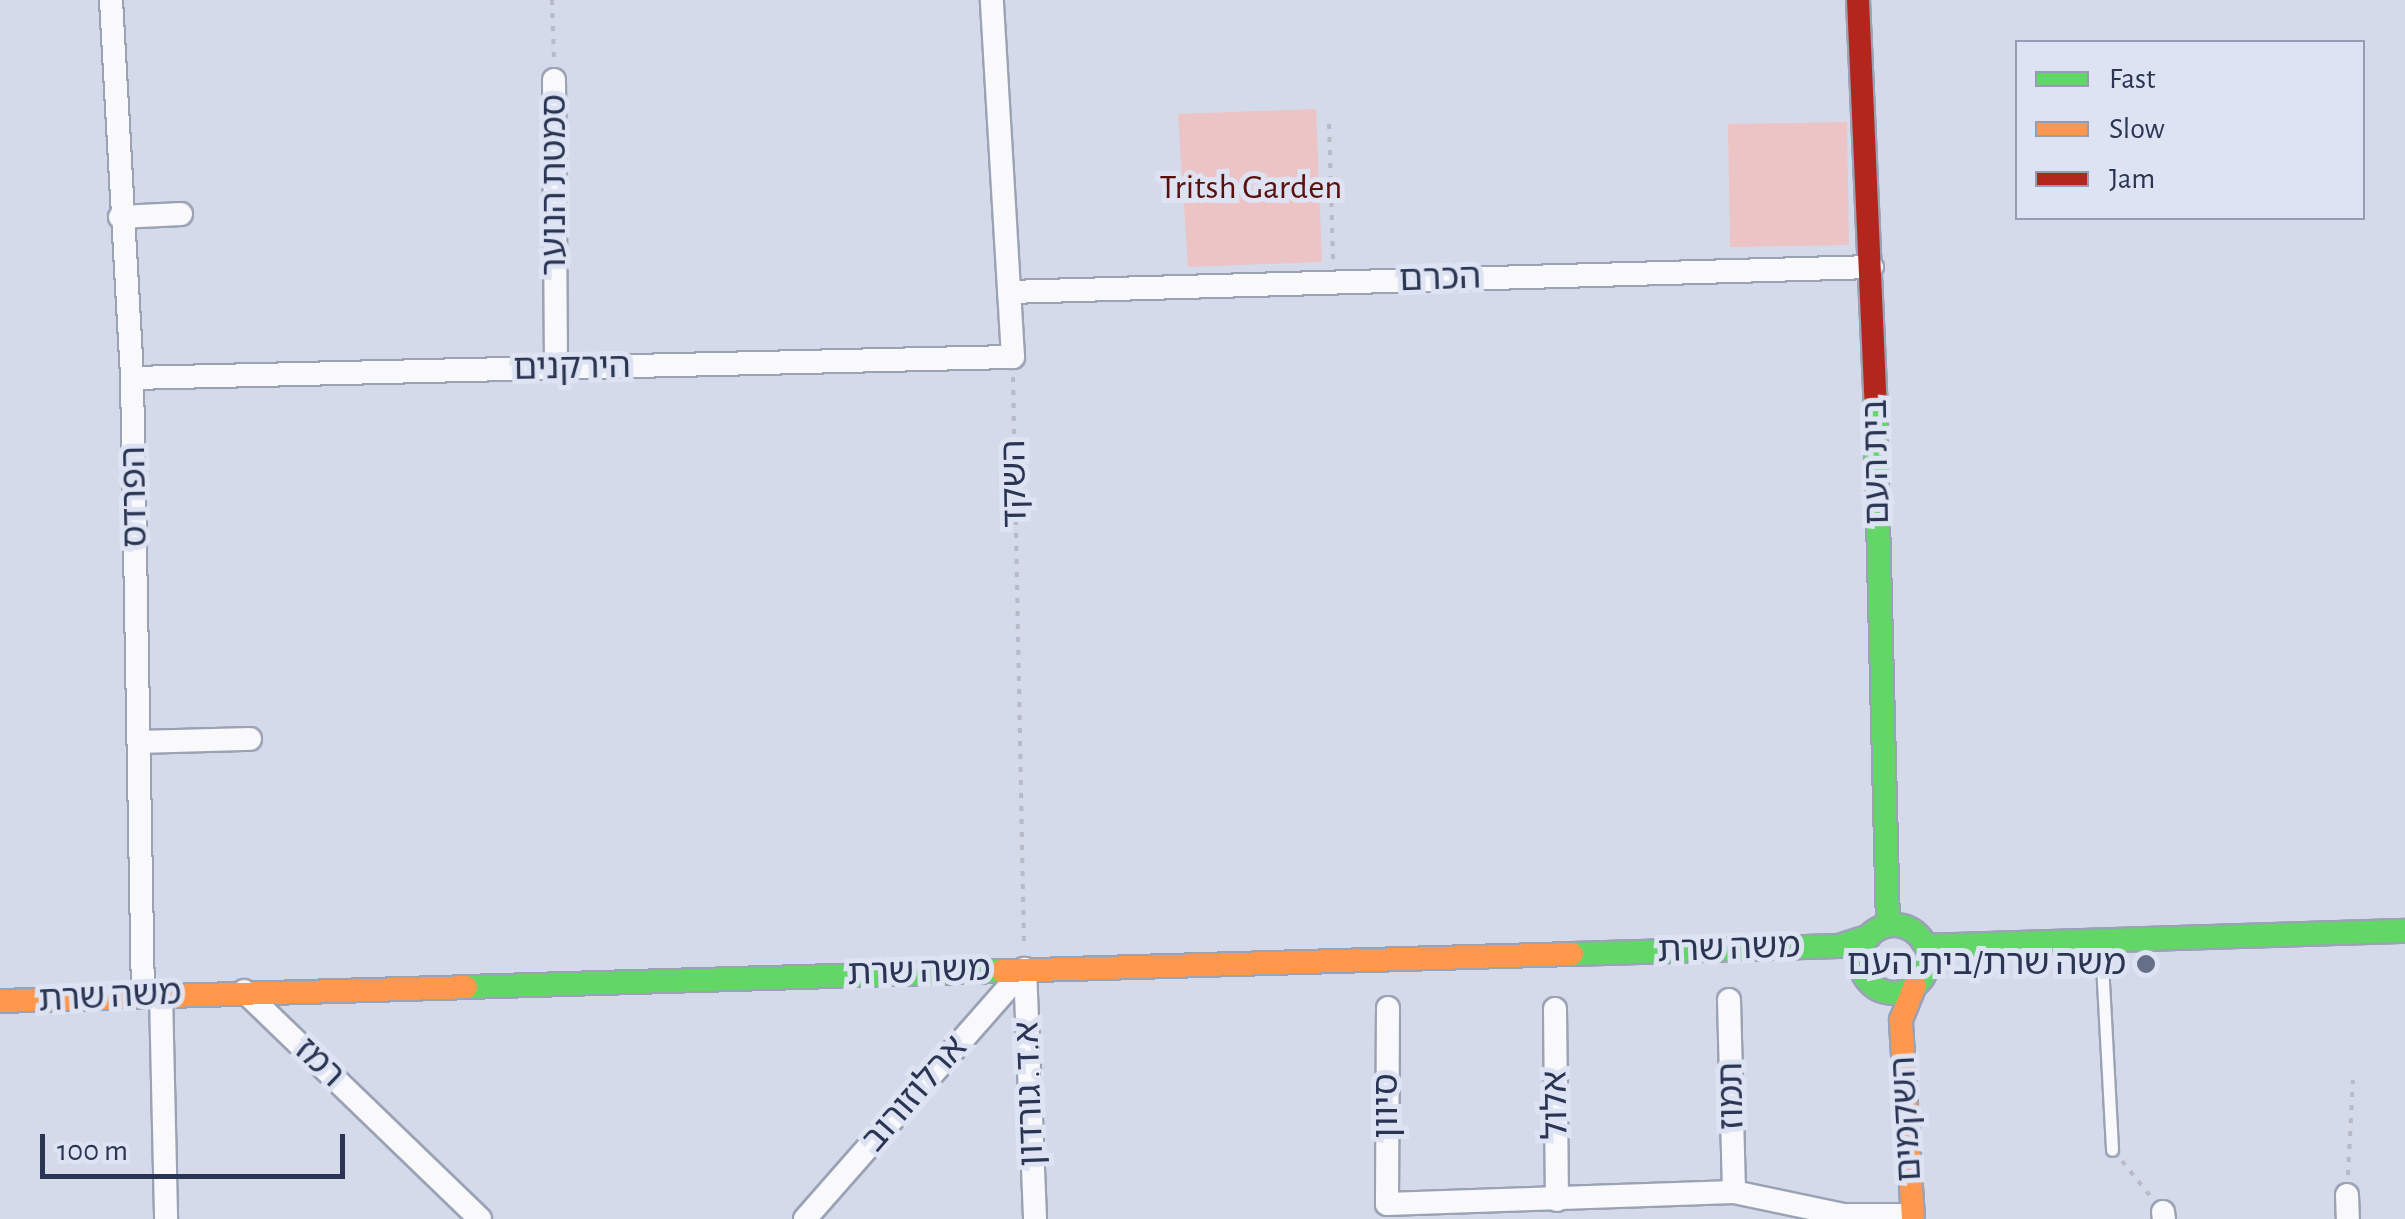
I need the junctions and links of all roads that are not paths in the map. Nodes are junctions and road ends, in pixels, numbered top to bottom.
1 (111, 0) edge
2 (992, 0) edge
3 (1858, 0) edge
4 (554, 80) road end
5 (181, 214) dead end
6 (120, 217) junction
7 (1872, 267) junction
8 (1009, 292) junction
9 (556, 369) junction
10 (132, 378) junction
11 (250, 739) dead end
12 (140, 742) junction
13 (1878, 931) junction
14 (2405, 931) edge
15 (2101, 940) junction
16 (1839, 946) junction
17 (1926, 946) junction
18 (1025, 969) junction
19 (1867, 976) junction
20 (1914, 986) junction
21 (244, 991) junction
22 (152, 994) junction
23 (1730, 1000) dead end
24 (0, 1002) edge
25 (1388, 1008) dead end
26 (1555, 1010) dead end
27 (1901, 1020) junction
28 (2112, 1150) road end
29 (1734, 1192) junction
30 (2347, 1195) road end
31 (1557, 1200) junction
32 (1843, 1217) edge
33 (1913, 1217) edge
34 (166, 1219) edge
35 (480, 1219) edge
36 (805, 1219) edge
37 (1035, 1219) edge
38 (2348, 1219) edge

1 - 6 street, הפרדס
2 - 8 street
3 - 7 street, בית העם
4 - 9 street, סמטת הנוער
5 - 6 street
6 - 10 street, הפרדס
7 - 8 street, הכרם
7 - 13 street, בית העם
8 - 9 street, הירקנים
9 - 10 street, הירקנים
10 - 12 street, הפרדס
11 - 12 street
12 - 22 street, הפרדס
13 - 16 street, משה שרת
13 - 17 street
13 - 19 street
14 - 15 street
15 - 17 street
15 - 28 lane
16 - 18 street, משה שרת
16 - 19 street, משה שרת
17 - 20 street
18 - 21 street, משה שרת
18 - 36 street, ארלוזורוב
18 - 37 street, א.ד. גורדון
19 - 20 street
19 - 27 street, השקמים
20 - 27 street, השקמים
21 - 22 street, משה שרת
21 - 35 street, רמז
22 - 24 street, משה שרת
22 - 34 street, הפרדס
23 - 29 street, תמוז
25 - 31 street, סיוון
26 - 31 street, אלול
27 - 33 street, השקמים
29 - 31 street
29 - 32 street
30 - 38 street
32 - 33 street

